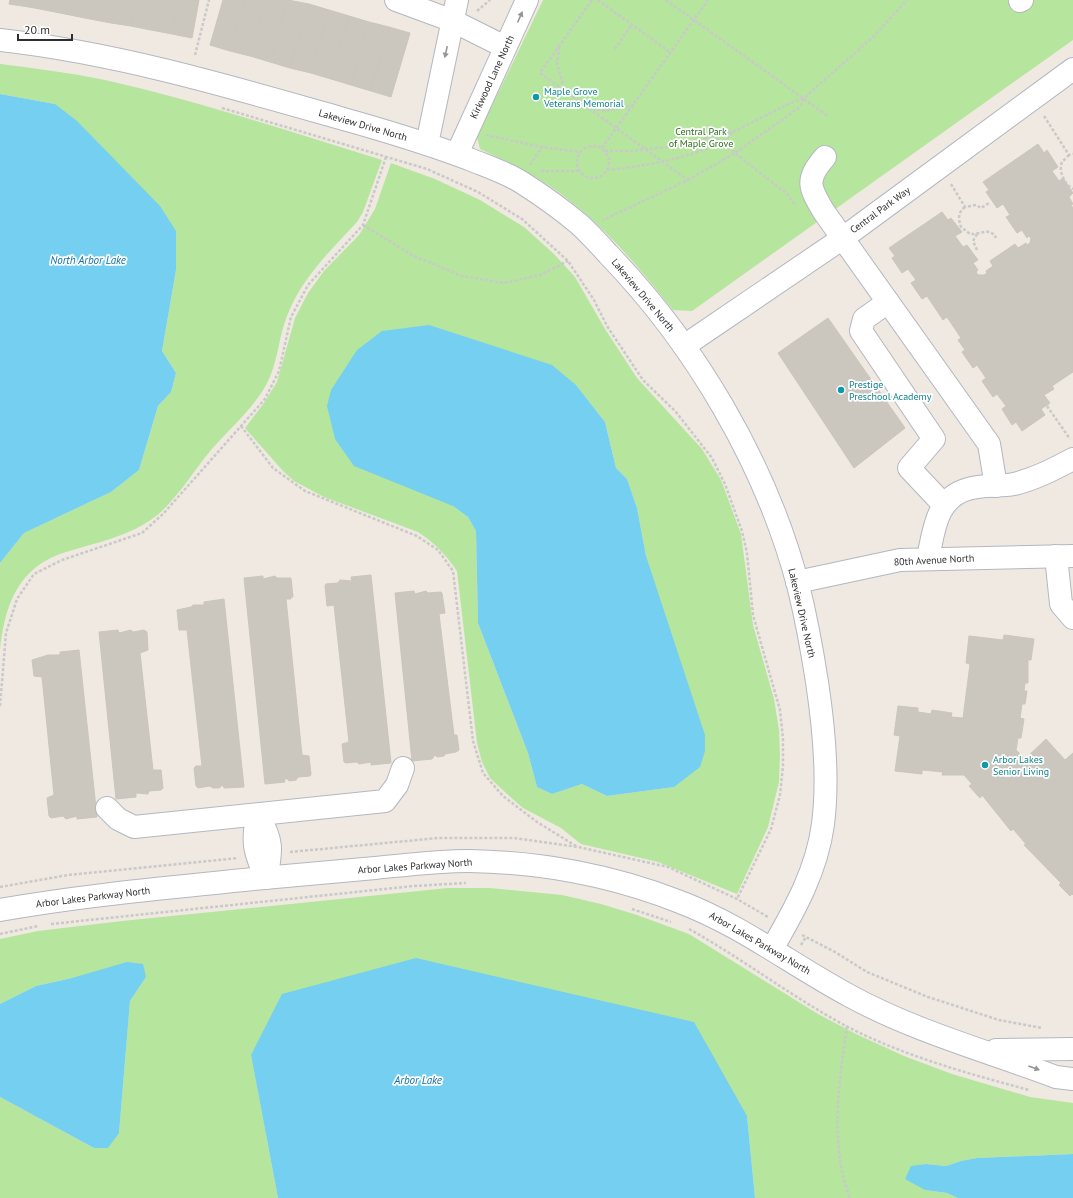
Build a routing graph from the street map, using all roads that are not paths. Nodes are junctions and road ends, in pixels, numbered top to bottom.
1 (396, 0) edge
2 (457, 0) edge
3 (527, 0) edge
4 (452, 21) junction
5 (0, 40) edge
6 (505, 47) junction
7 (1073, 69) edge
8 (427, 144) junction
9 (457, 154) junction
10 (825, 157) dead end
11 (842, 238) junction
12 (888, 302) junction
13 (684, 346) junction
14 (1071, 449) edge
15 (996, 486) junction
16 (944, 505) junction
17 (1064, 556) edge
18 (928, 558) junction
19 (797, 582) junction
20 (1073, 618) edge
21 (403, 768) dead end
22 (107, 808) dead end
23 (258, 815) junction
24 (266, 878) junction
25 (0, 910) edge
26 (772, 949) junction
27 (1073, 1049) edge
28 (984, 1050) junction
29 (1073, 1079) edge

1 - 4 street
2 - 4 street
6 -> 3 street, Kirkwood Lane North
4 - 6 street
4 -> 8 street
5 - 8 street, Lakeview Drive North
6 - 9 street, Kirkwood Lane North
7 - 11 street, Central Park Way
8 - 9 street, Lakeview Drive North
9 - 13 street, Lakeview Drive North
10 - 11 street
11 - 12 street
11 - 13 street, Central Park Way
12 - 15 street
12 - 16 street
13 - 19 street, Lakeview Drive North
14 - 15 street
15 - 16 street
16 - 18 street
17 - 18 street, 80th Avenue North
17 - 20 street
18 - 19 street, 80th Avenue North
19 - 26 street, Lakeview Drive North
21 - 23 street
22 - 23 street
23 - 24 street
24 - 25 street, Arbor Lakes Parkway North
24 - 26 street, Arbor Lakes Parkway North
26 - 28 street, Arbor Lakes Parkway North
27 - 28 street, Arbor Lakes Parkway North
28 -> 29 street, Arbor Lakes Parkway North

